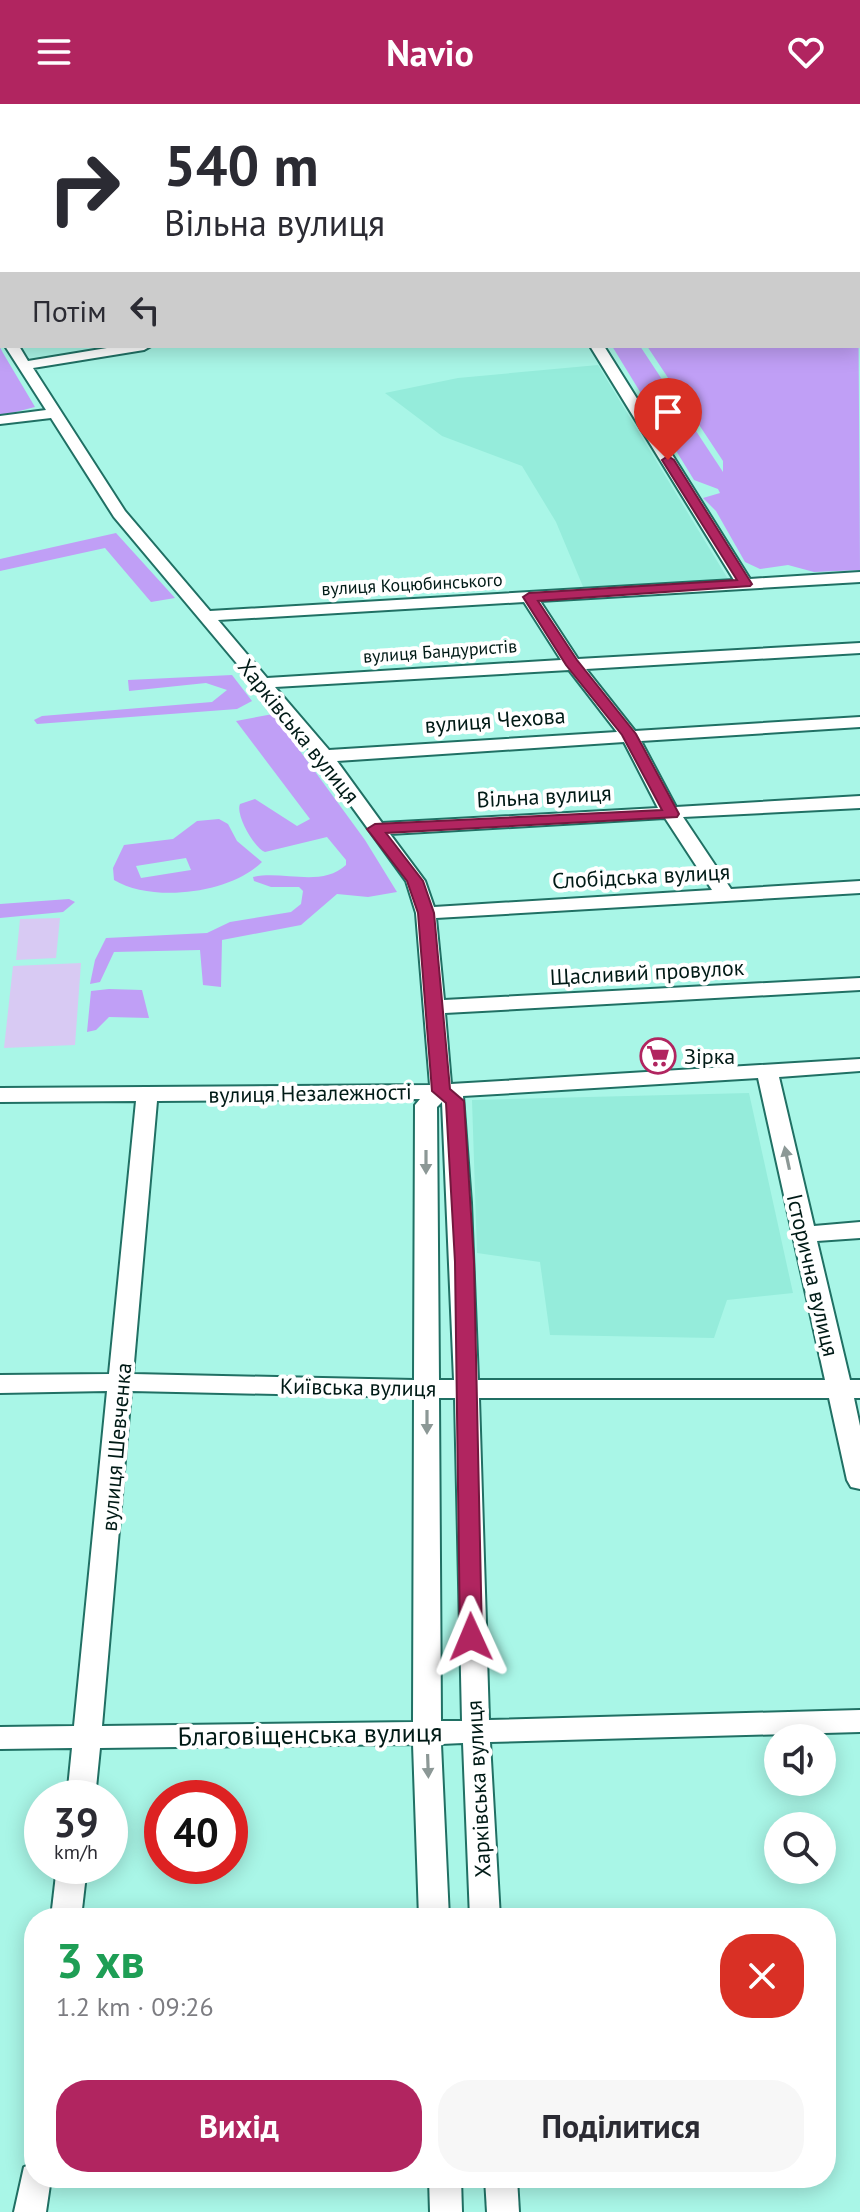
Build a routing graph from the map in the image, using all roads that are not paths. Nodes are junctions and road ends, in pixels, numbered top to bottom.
1 (13, 348) edge
2 (132, 348) edge
3 (598, 348) edge
4 (22, 366) junction
5 (52, 414) junction
6 (0, 420) edge
7 (860, 577) edge
8 (745, 584) junction
9 (529, 597) junction
10 (206, 616) junction
11 (860, 648) edge
12 (571, 662) junction
13 (262, 683) junction
14 (860, 722) edge
15 (628, 734) junction
16 (324, 756) junction
17 (860, 802) edge
18 (671, 814) junction
19 (375, 829) junction
20 (860, 887) edge
21 (725, 895) junction
22 (426, 913) junction
23 (860, 984) edge
24 (436, 1007) junction
25 (860, 1065) edge
26 (767, 1070) junction
27 (441, 1091) junction
28 (0, 1095) edge
29 (147, 1095) junction
30 (860, 1230) edge
31 (803, 1234) junction
32 (122, 1382) junction
33 (0, 1384) edge
34 (427, 1389) junction
35 (465, 1389) junction
36 (850, 1390) edge
37 (860, 1480) edge
38 (860, 1721) edge
39 (474, 1730) junction
40 (427, 1733) junction
41 (88, 1737) junction
42 (0, 1738) edge
43 (83, 1780) edge
44 (70, 1884) edge
45 (67, 1908) edge
46 (434, 1908) edge
47 (484, 1908) edge
48 (34, 2188) edge
49 (445, 2188) edge
50 (502, 2188) edge
51 (30, 2212) edge
52 (446, 2212) edge
53 (503, 2212) edge

1 - 4 street, Харківська вулиця
2 - 4 street
3 - 8 street
4 - 5 street, Харківська вулиця
5 - 6 street
5 - 10 street, Харківська вулиця
7 - 8 street, вулиця Коцюбинського
8 - 9 street, вулиця Коцюбинського
9 - 10 street, вулиця Коцюбинського
9 - 12 street
10 - 13 street, Харківська вулиця
11 - 12 street, вулиця Бандуристів
12 - 13 street, вулиця Бандуристів
12 - 15 street
13 - 16 street, Харківська вулиця
14 - 15 street, вулиця Чехова
15 - 16 street, вулиця Чехова
15 - 18 street
16 - 19 street, Харківська вулиця
17 - 18 street, Вільна вулиця
18 - 19 street, Вільна вулиця
18 - 21 street
19 - 22 street, Харківська вулиця
20 - 21 street, Слобідська вулиця
21 - 22 street, Слобідська вулиця
22 - 24 street, Харківська вулиця
23 - 24 street, Щасливий провулок
24 - 27 street, Харківська вулиця
25 - 26 street, вулиця Незалежності
26 - 27 street, вулиця Незалежності
31 -> 26 street, Історична вулиця
27 - 29 street, вулиця Незалежності
27 -> 34 street, Харківська вулиця
27 - 35 street, Харківська вулиця
28 - 29 street, вулиця Незалежності
29 - 32 street, вулиця Шевченка
30 - 31 street
31 - 36 street, Історична вулиця
32 - 33 street, Київська вулиця
32 - 34 street, Київська вулиця
32 - 41 street, вулиця Шевченка
34 - 35 street, Київська вулиця
34 -> 40 street, Харківська вулиця
35 - 36 street, Київська вулиця
35 - 39 street, Харківська вулиця
36 - 37 street, Історична вулиця
38 - 39 street, Благовіщенська вулиця
39 - 40 street, Благовіщенська вулиця
39 - 47 street, Харківська вулиця
40 - 41 street, Благовіщенська вулиця
40 -> 46 street, Харківська вулиця
41 - 42 street, Благовіщенська вулиця
41 - 43 street, вулиця Шевченка
44 - 45 street
48 - 51 street
49 - 52 street
50 - 53 street

